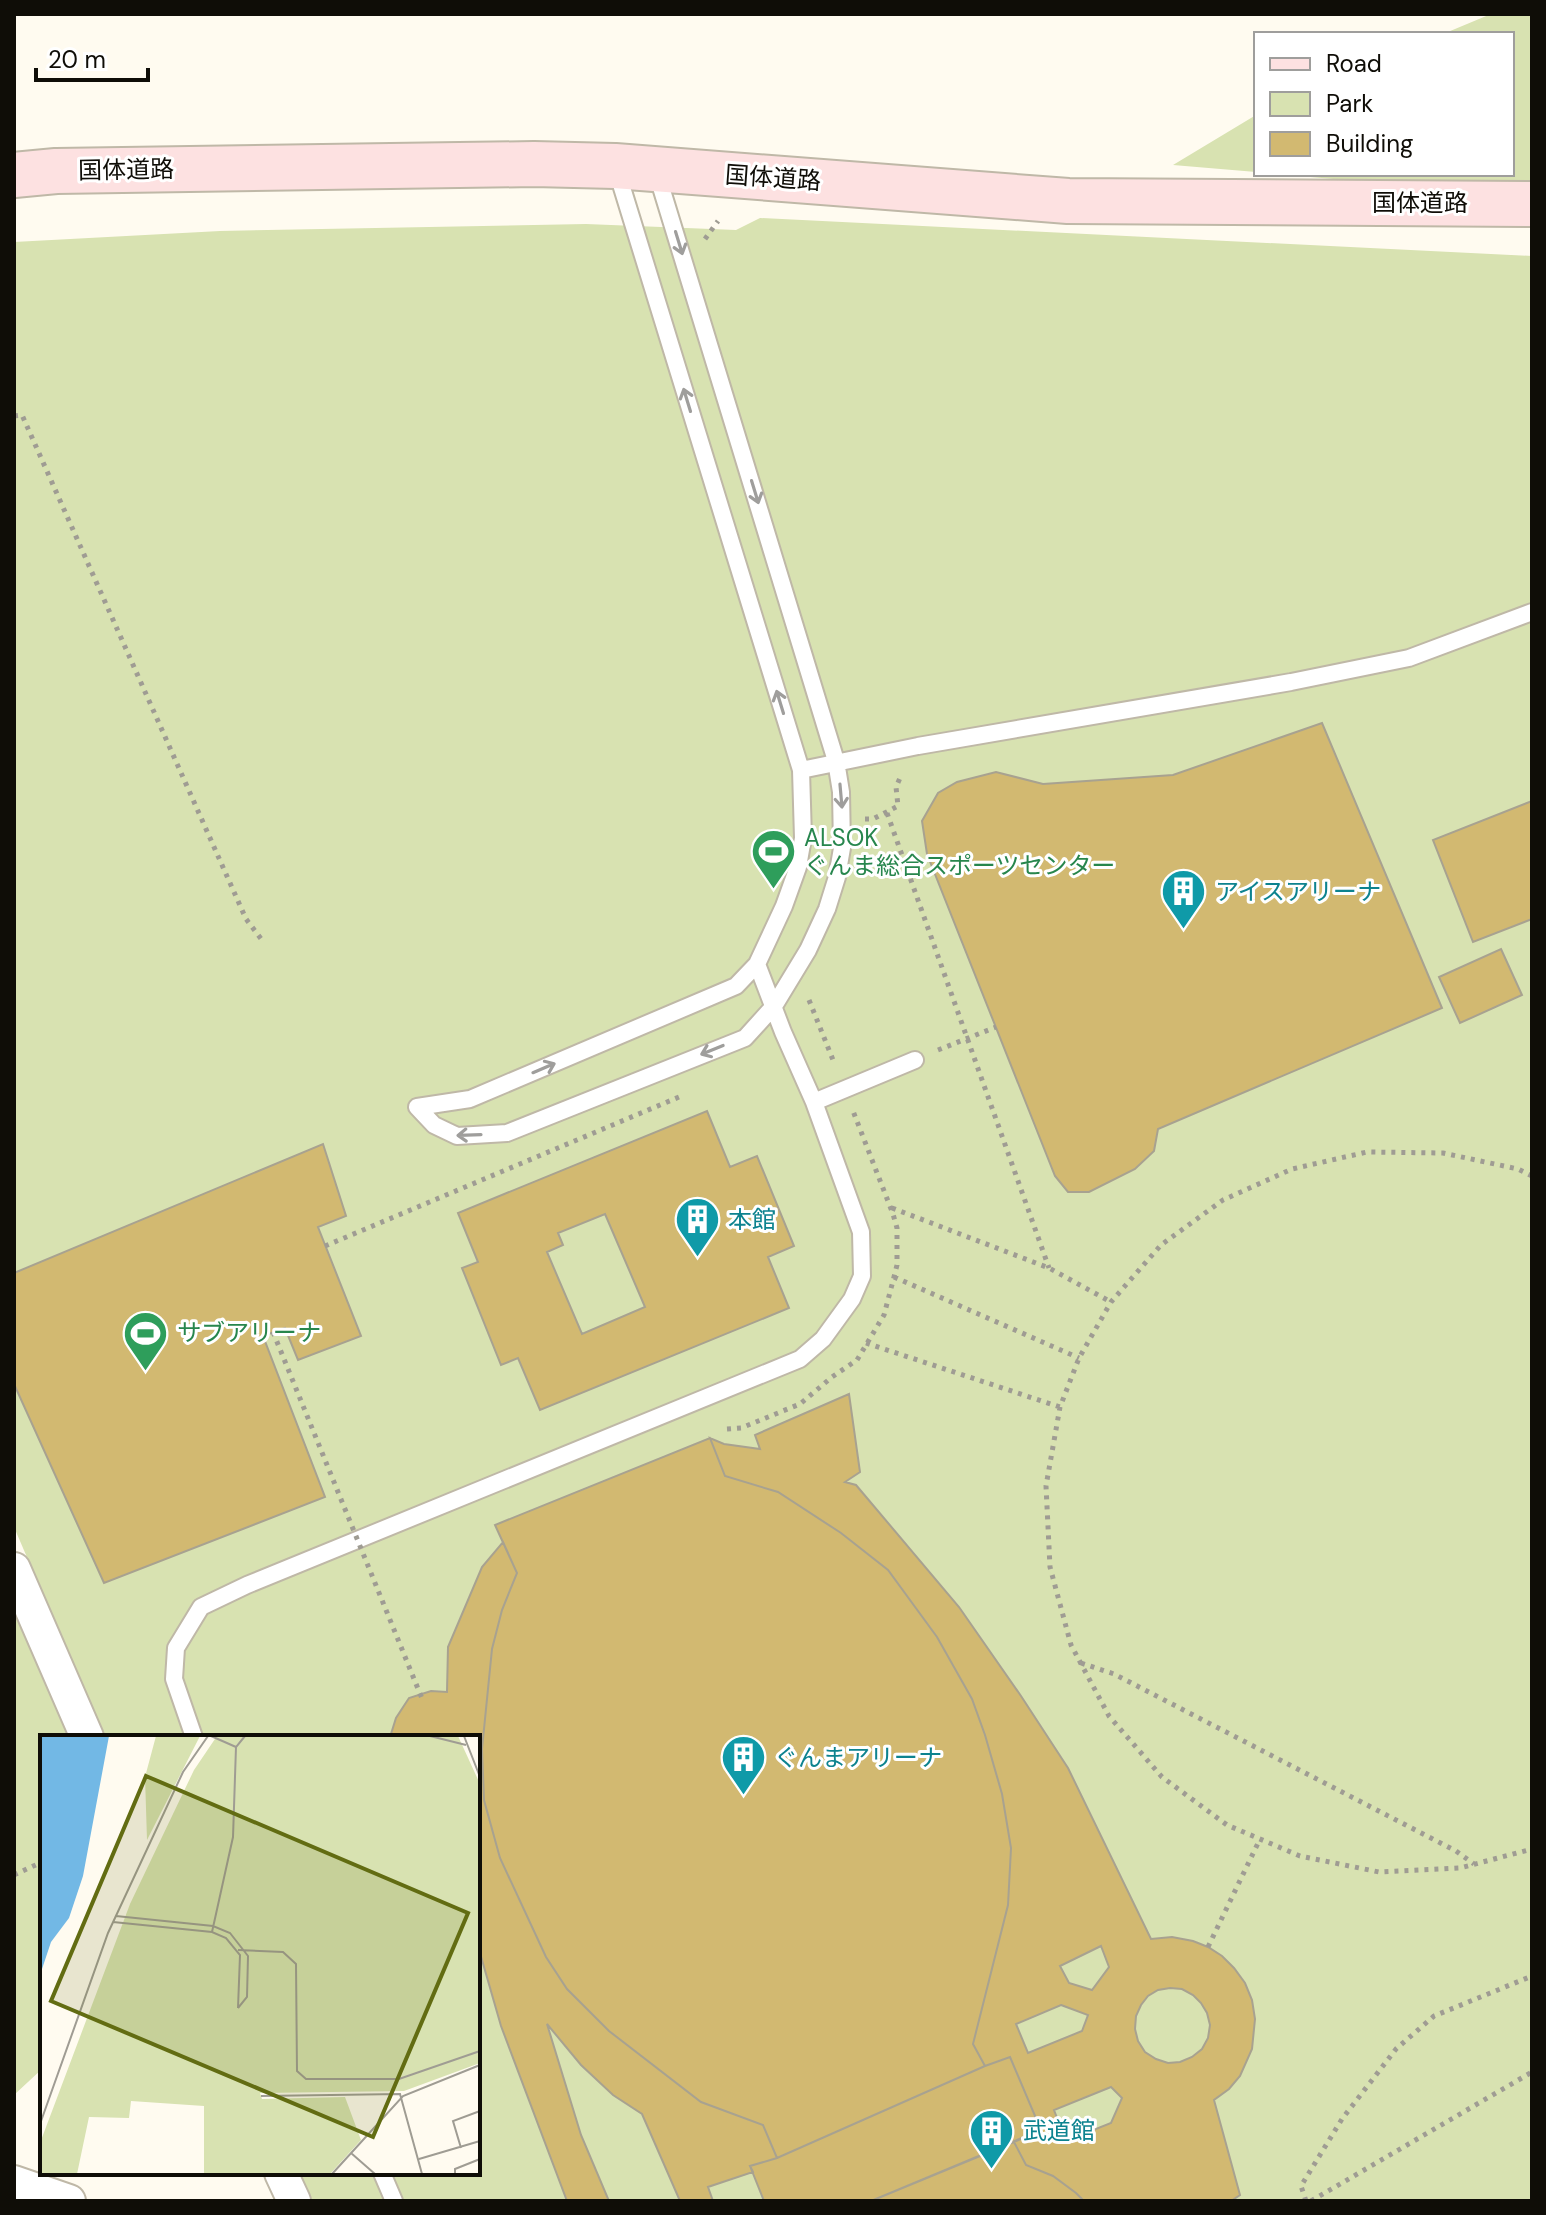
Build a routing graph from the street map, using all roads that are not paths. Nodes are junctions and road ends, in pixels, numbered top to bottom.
1 (635, 168) junction
2 (14, 175) edge
3 (1532, 204) edge
4 (1532, 612) edge
5 (836, 761) junction
6 (801, 770) junction
7 (757, 964) junction
8 (774, 1006) junction
9 (915, 1060) road end
10 (814, 1102) junction
11 (14, 1569) edge
12 (86, 1735) edge
13 (193, 1735) edge
14 (282, 2175) edge
15 (383, 2175) edge
16 (14, 2182) edge
17 (69, 2201) edge
18 (294, 2201) edge
19 (394, 2201) edge

1 - 2 street, 国体道路
1 - 3 street, 国体道路
1 -> 5 lane
6 -> 1 lane
4 - 5 lane
5 - 6 lane
5 -> 8 lane
6 - 7 lane
7 - 8 lane
8 -> 7 lane
8 - 10 lane
9 - 10 lane
10 - 13 lane
11 - 12 street
14 - 18 street
15 - 19 lane
16 - 17 street

